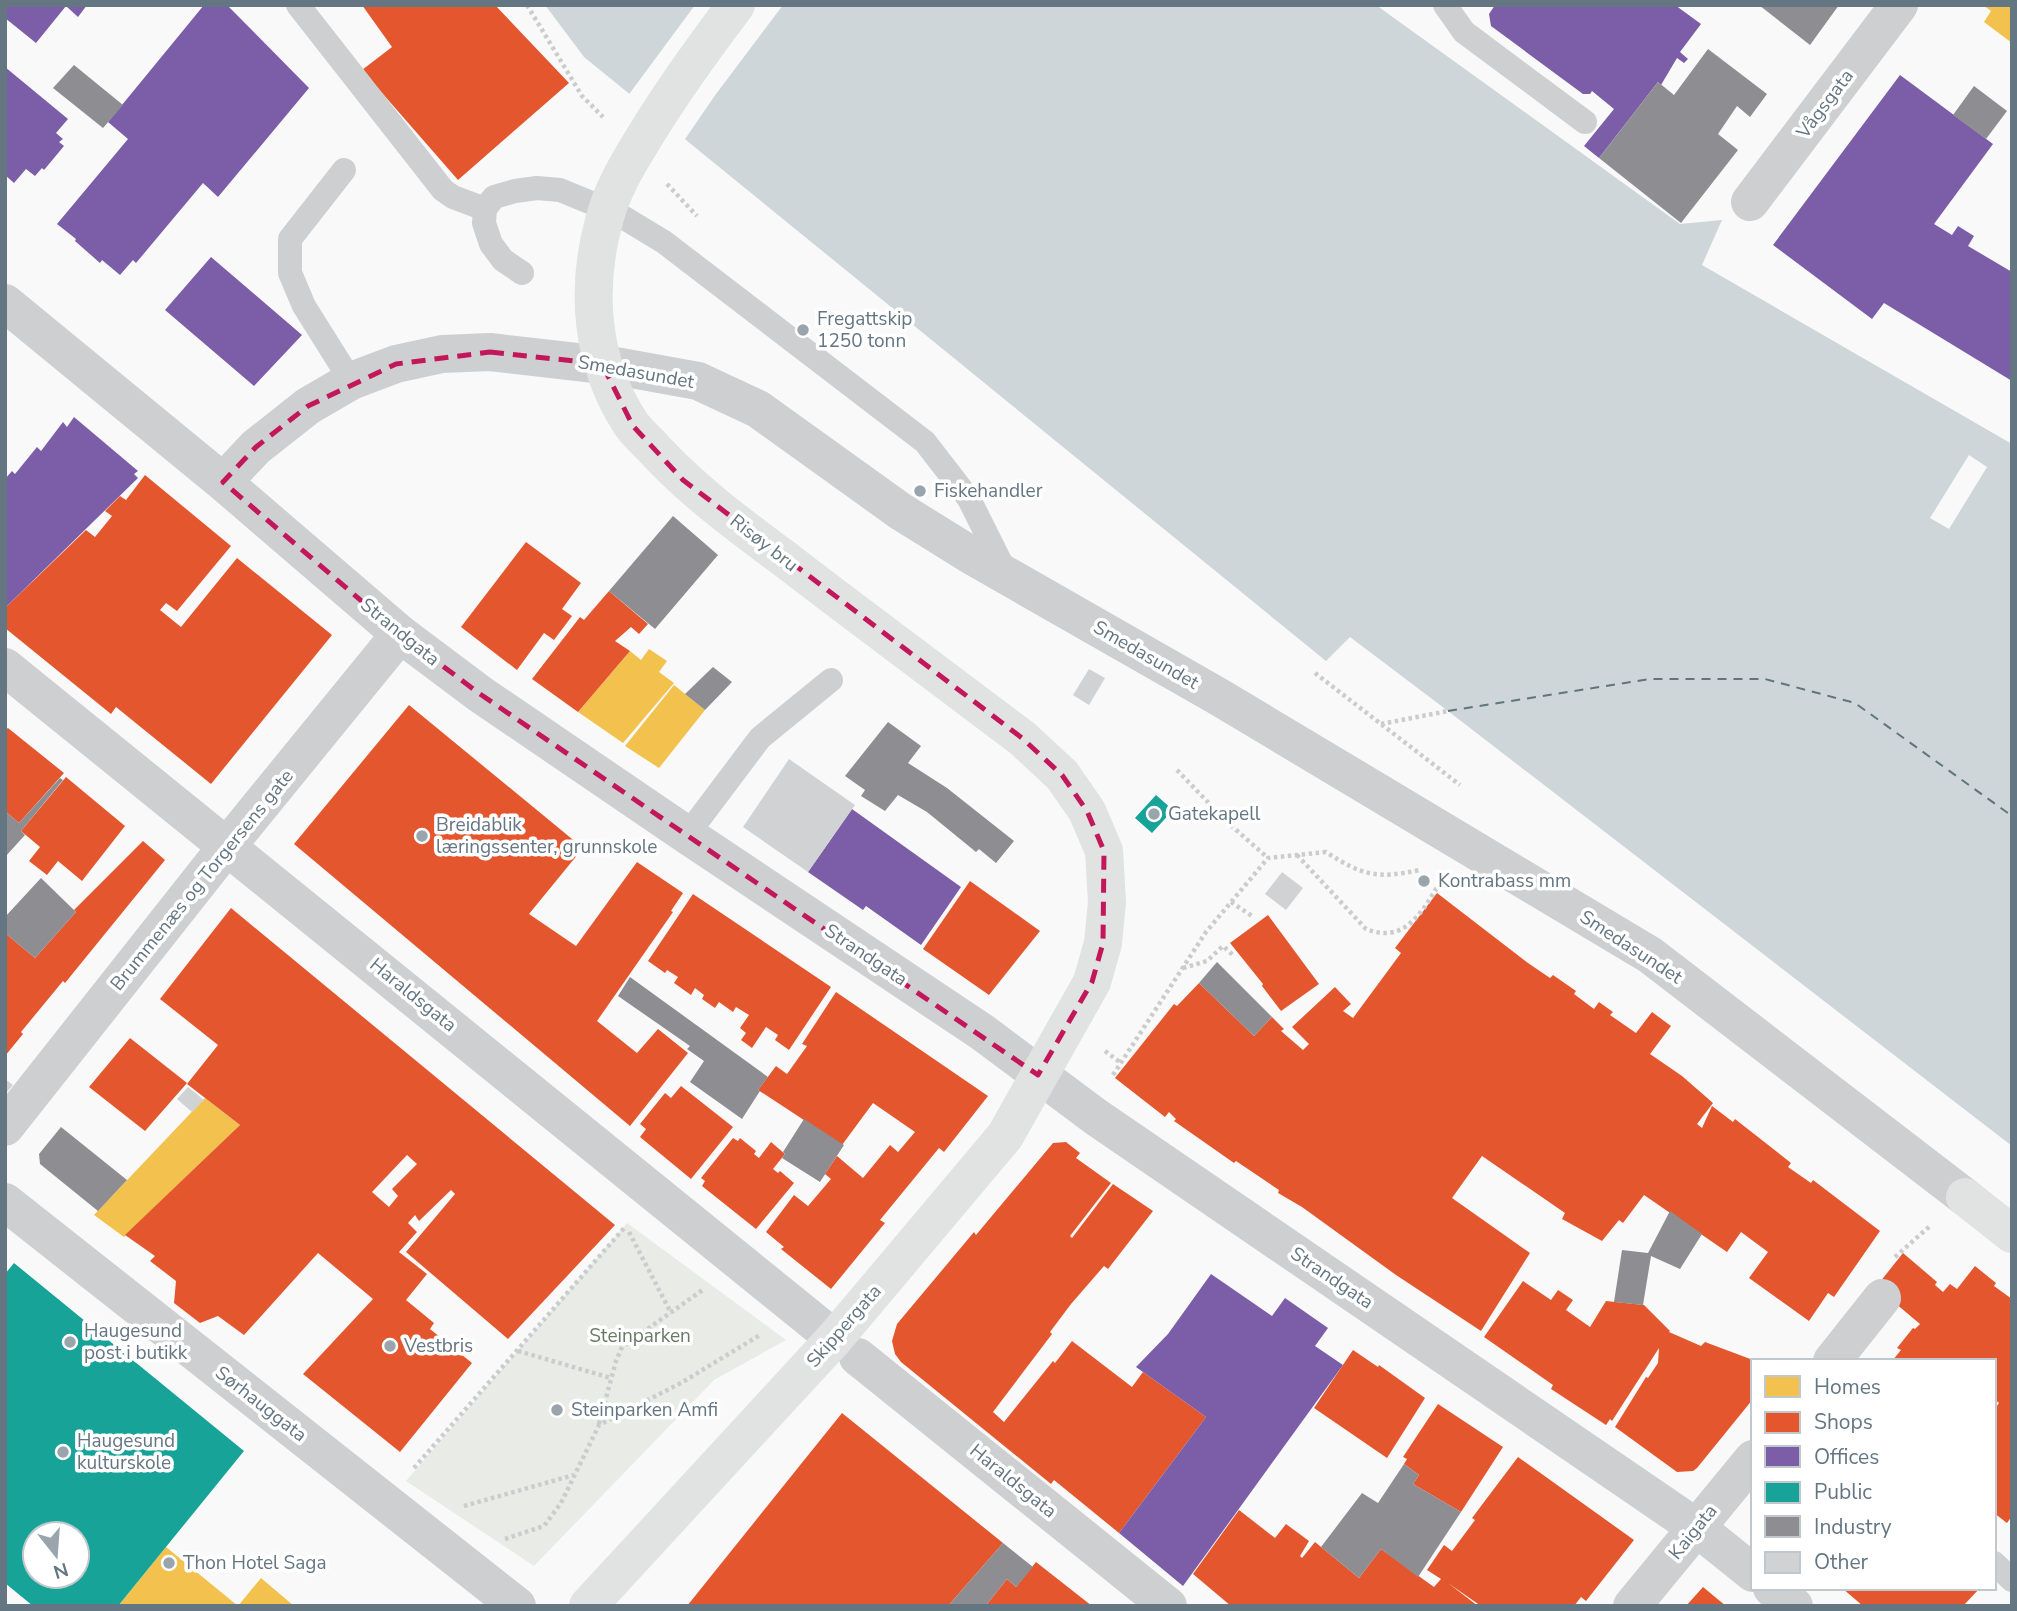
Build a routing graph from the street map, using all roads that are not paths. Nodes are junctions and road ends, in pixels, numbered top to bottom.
1 (298, 5) edge
2 (736, 5) edge
3 (1445, 5) edge
4 (1899, 5) edge
5 (1585, 122) dead end
6 (344, 170) dead end
7 (1750, 202) dead end
8 (485, 209) junction
9 (522, 273) dead end
10 (5, 303) edge
11 (351, 381) junction
12 (223, 482) junction
13 (1008, 577) junction
14 (400, 634) junction
15 (5, 667) edge
16 (831, 680) dead end
17 (687, 835) junction
18 (228, 845) junction
19 (1069, 1022) joint
20 (1038, 1075) junction
21 (5, 1127) edge
22 (1965, 1197) joint
23 (5, 1202) edge
24 (2012, 1234) edge
25 (1882, 1298) dead end
26 (810, 1319) road end
27 (858, 1357) dead end
28 (1834, 1359) edge
29 (1751, 1461) edge
30 (1697, 1528) junction
31 (1996, 1565) edge
32 (1751, 1571) edge
33 (2012, 1580) edge
34 (1774, 1590) edge
35 (517, 1606) edge
36 (589, 1606) edge
37 (1168, 1606) edge
38 (1632, 1606) edge
39 (1794, 1606) edge

1 - 8 lane
2 - 19 main road, Risøy bru
3 - 5 lane
4 - 7 street, Vågsgata
6 - 11 lane
8 - 9 lane
8 - 13 lane
10 - 12 street, Strandgata
11 - 12 street, Smedasundet
11 - 13 street, Smedasundet
12 - 14 street, Strandgata
13 - 22 street, Smedasundet
14 - 17 street, Strandgata
14 - 18 street, Brummenæs og Torgersens gate
15 - 18 street, Haraldsgata
16 - 17 lane
17 - 20 street, Strandgata
18 - 21 street, Brummenæs og Torgersens gate
18 - 26 street, Haraldsgata
19 - 20 main road, Skippergata
20 - 30 street, Strandgata
20 - 36 main road, Skippergata
22 - 24 main road, Smedasundet
23 - 35 street, Sørhauggata
25 - 28 street
27 - 37 street, Haraldsgata
29 - 30 street, Kaigata
30 - 32 street, Strandgata
30 - 38 street, Kaigata
31 - 33 lane
34 - 39 street

